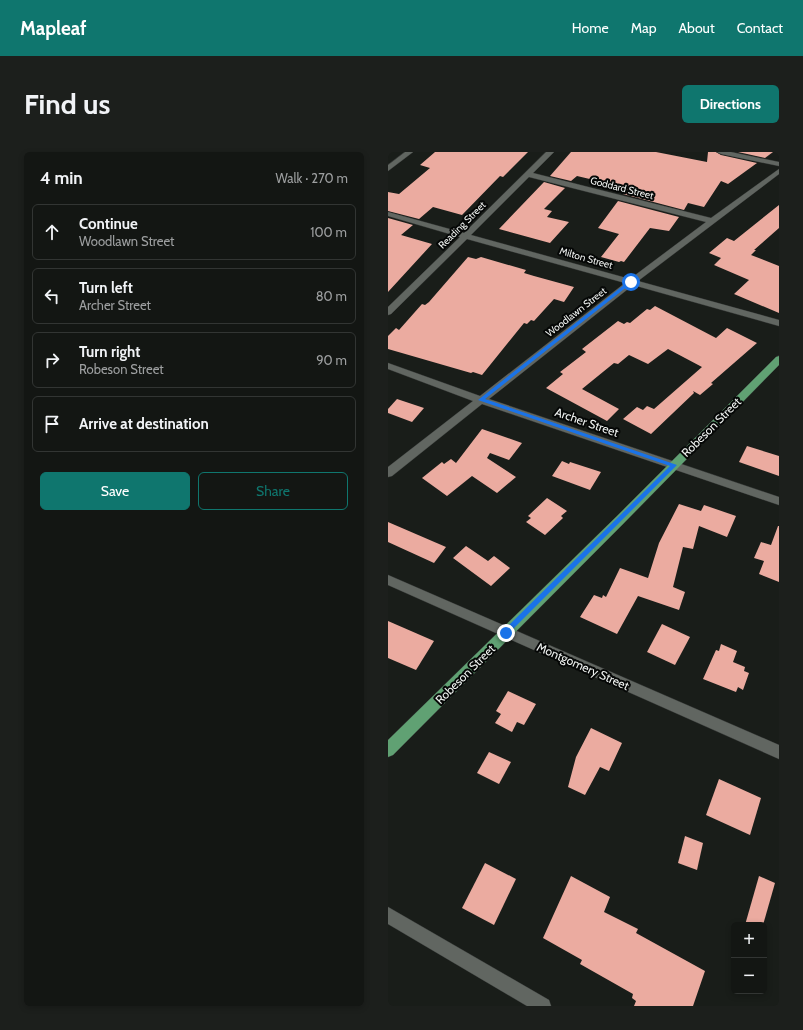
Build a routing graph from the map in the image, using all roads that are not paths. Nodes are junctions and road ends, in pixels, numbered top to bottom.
1 (409, 152) edge
2 (550, 152) edge
3 (721, 152) edge
4 (779, 164) edge
5 (388, 169) edge
6 (779, 171) edge
7 (527, 174) junction
8 (388, 214) edge
9 (712, 221) junction
10 (465, 236) junction
11 (631, 282) junction
12 (388, 312) edge
13 (779, 323) edge
14 (779, 359) edge
15 (388, 366) edge
16 (481, 400) junction
17 (674, 465) junction
18 (388, 473) edge
19 (779, 501) edge
20 (388, 580) edge
21 (506, 633) junction
22 (388, 750) edge
23 (779, 752) edge
24 (388, 915) edge
25 (542, 1006) edge

1 - 5 street
2 - 7 street, Reading Street
3 - 4 street
6 - 9 street, Woodlawn Street
7 - 9 street, Goddard Street
7 - 10 street, Reading Street
8 - 10 street, Milton Street
9 - 11 street, Woodlawn Street
10 - 11 street, Milton Street
10 - 12 street, Reading Street
11 - 13 street, Milton Street
11 - 16 street, Woodlawn Street
14 - 17 main road, Robeson Street
15 - 16 street, Archer Street
16 - 17 street, Archer Street
16 - 18 street, Woodlawn Street
17 - 19 street, Archer Street
17 - 21 main road, Robeson Street
20 - 21 street, Montgomery Street
21 - 22 main road, Robeson Street
21 - 23 street, Montgomery Street
24 - 25 street

